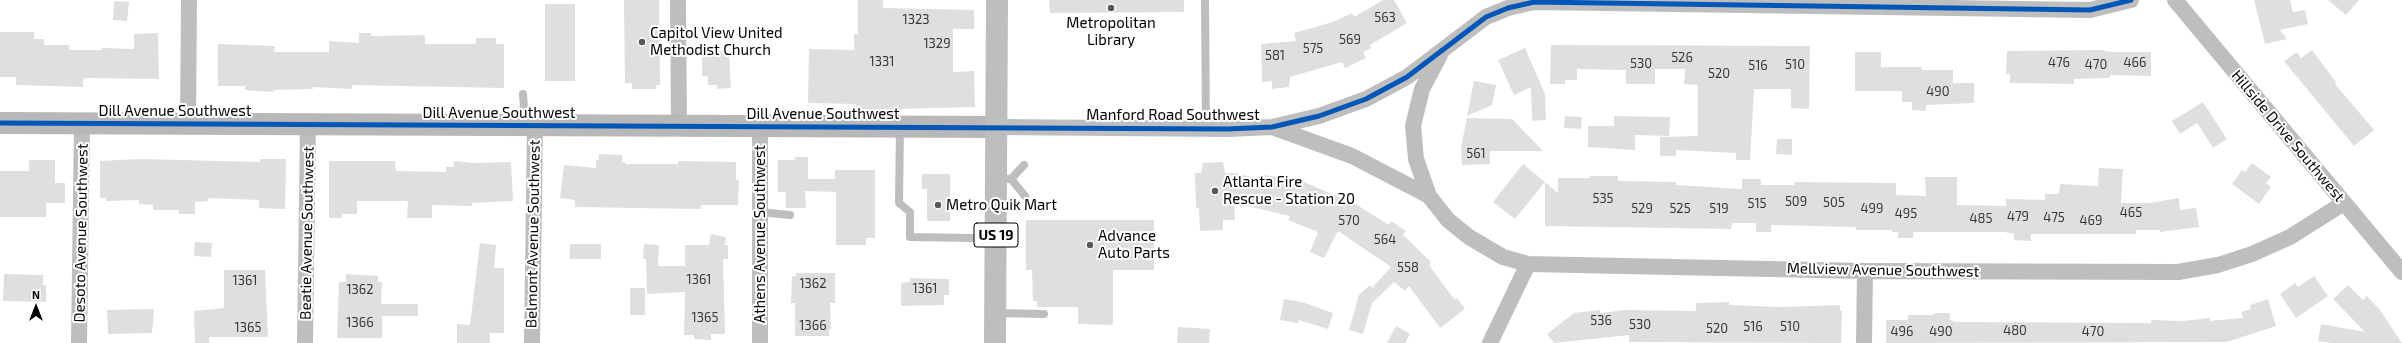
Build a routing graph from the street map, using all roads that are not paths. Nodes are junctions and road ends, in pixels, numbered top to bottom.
1 (189, 0) edge
2 (678, 0) edge
3 (997, 0) edge
4 (1205, 0) edge
5 (2132, 0) edge
6 (2175, 0) edge
7 (1533, 1) edge
8 (1442, 50) junction
9 (523, 94) dead end
10 (0, 123) edge
11 (82, 123) junction
12 (188, 123) junction
13 (308, 124) junction
14 (530, 125) junction
15 (679, 125) junction
16 (760, 126) junction
17 (900, 126) junction
18 (997, 127) junction
19 (1272, 127) junction
20 (1206, 129) junction
21 (1024, 165) dead end
22 (1004, 179) junction
23 (1024, 196) dead end
24 (1429, 196) junction
25 (2344, 203) junction
26 (760, 212) junction
27 (790, 215) dead end
28 (996, 234) junction
29 (1528, 264) junction
30 (1865, 271) junction
31 (2402, 272) edge
32 (996, 314) junction
33 (1044, 314) dead end
34 (79, 343) edge
35 (305, 343) edge
36 (532, 343) edge
37 (760, 343) edge
38 (995, 343) edge
39 (1490, 343) edge
40 (1864, 343) edge

1 - 12 street
2 - 15 street
3 - 18 main road, US 19
4 - 20 lane
5 - 7 street, Manford Road Southwest
6 - 25 street, Hillside Drive Southwest
7 - 8 street, Manford Road Southwest
8 - 19 street, Manford Road Southwest
8 - 24 street, Mellview Avenue Southwest
9 - 14 lane
10 - 11 main road, Dill Avenue Southwest
11 - 12 main road, Dill Avenue Southwest
11 - 34 street, Desoto Avenue Southwest
12 - 13 main road, Dill Avenue Southwest
13 - 14 main road, Dill Avenue Southwest
13 - 35 street, Beatie Avenue Southwest
14 - 15 main road, Dill Avenue Southwest
14 - 36 street, Belmont Avenue Southwest
15 - 16 main road, Dill Avenue Southwest
16 - 17 main road, Dill Avenue Southwest
16 - 26 street, Athens Avenue Southwest
17 - 18 main road, Dill Avenue Southwest
17 - 28 lane
18 - 20 street, Manford Road Southwest
18 - 22 main road, US 19
19 - 20 street, Manford Road Southwest
19 - 24 street, Mellview Avenue Southwest
21 - 22 lane
22 - 23 lane
22 - 28 main road, US 19
24 - 29 street, Mellview Avenue Southwest
25 - 30 street, Mellview Avenue Southwest
25 - 31 street, Hillside Drive Southwest
26 - 27 lane
26 - 37 street, Athens Avenue Southwest
28 - 32 main road, US 19
29 - 30 street, Mellview Avenue Southwest
29 - 39 street
30 - 40 street
32 - 33 lane
32 - 38 main road, US 19

